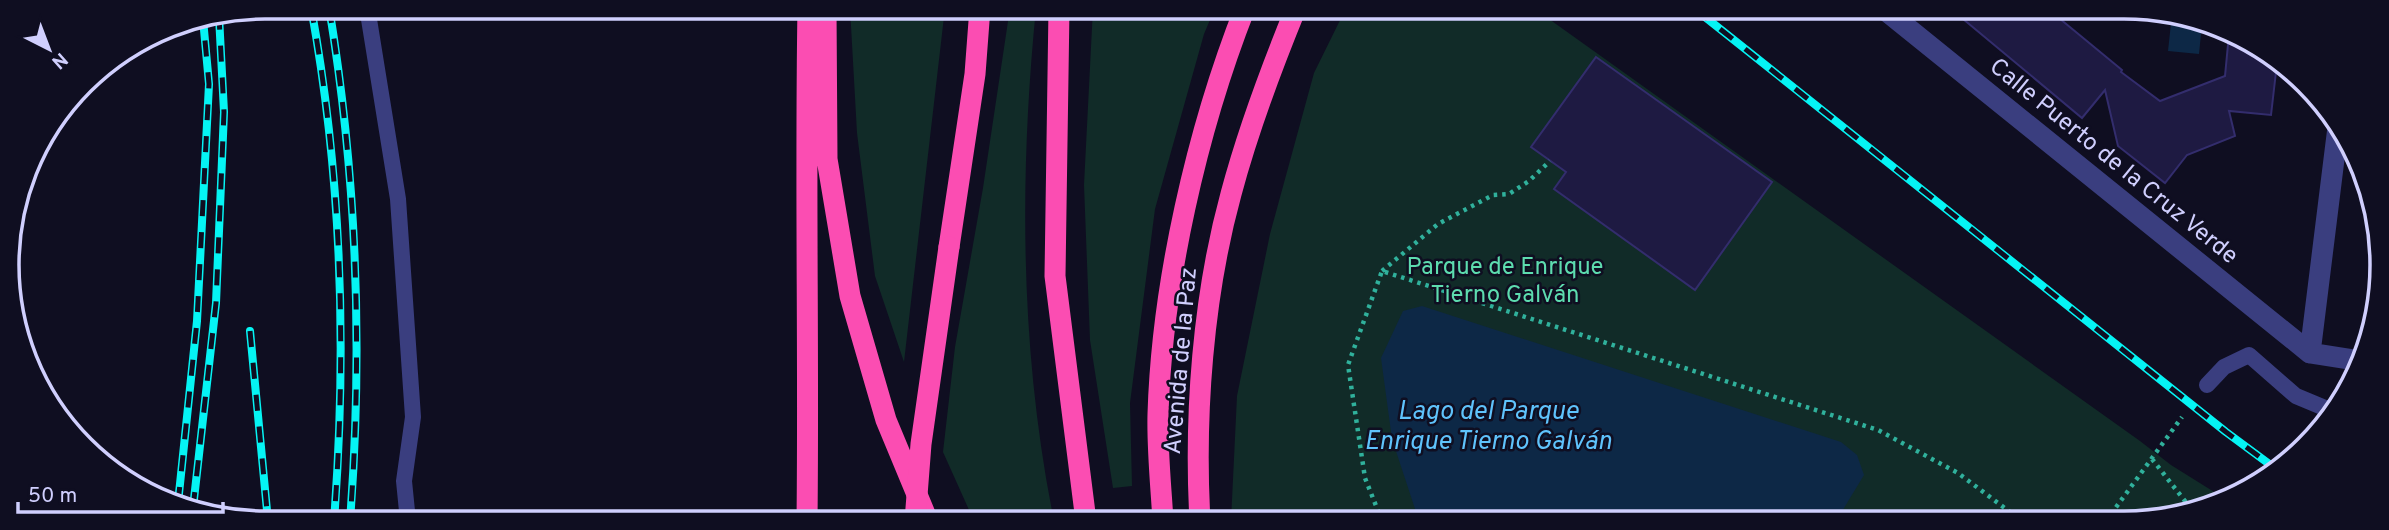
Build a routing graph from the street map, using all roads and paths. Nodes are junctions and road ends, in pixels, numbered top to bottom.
1 (1240, 19) edge
2 (1291, 19) edge
3 (1897, 19) edge
4 (369, 20) edge
5 (808, 20) edge
6 (826, 20) edge
7 (979, 20) edge
8 (1059, 20) edge
9 (2336, 141) edge
10 (1550, 161) dead end
11 (1382, 271) junction
12 (2311, 354) junction
13 (2351, 360) edge
14 (2207, 385) dead end
15 (2324, 408) edge
16 (2182, 417) dead end
17 (2151, 459) junction
18 (2186, 503) edge
19 (407, 511) edge
20 (807, 511) edge
21 (916, 511) edge
22 (924, 511) edge
23 (1085, 511) edge
24 (1163, 511) edge
25 (1199, 511) edge
26 (1378, 511) edge
27 (2009, 511) edge
28 (2113, 511) edge

1 - 24 highway
2 - 25 highway, Avenida de la Paz
3 - 12 street, Calle Puerto de la Cruz Verde
4 - 19 lane
5 - 20 highway
6 - 22 highway
7 - 21 highway, bridge
8 - 23 highway
9 - 12 street
10 - 11 path
11 - 26 path
11 - 27 path
12 - 13 street
14 - 15 lane
16 - 17 path
17 - 18 path
17 - 28 path

